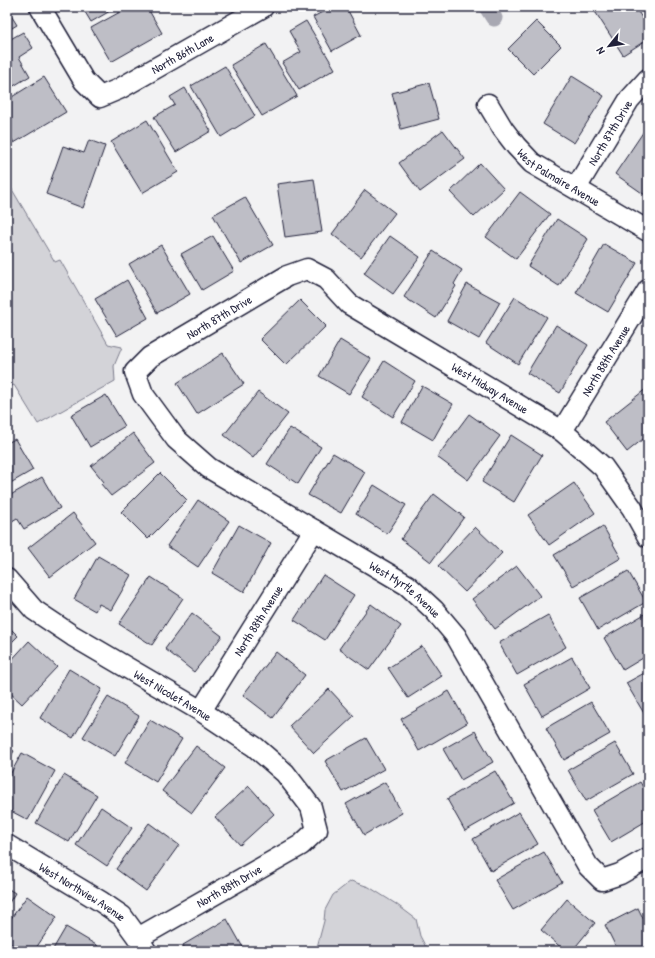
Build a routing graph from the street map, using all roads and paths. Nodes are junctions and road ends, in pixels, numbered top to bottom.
1 (40, 7) edge
2 (263, 7) edge
3 (648, 79) edge
4 (488, 104) dead end
5 (576, 188) junction
6 (648, 231) edge
7 (307, 268) joint
8 (648, 290) edge
9 (136, 372) joint
10 (562, 431) junction
11 (314, 530) junction
12 (648, 536) edge
13 (7, 579) edge
14 (201, 711) junction
15 (317, 830) joint
16 (7, 845) edge
17 (648, 858) edge
18 (142, 944) edge

1 - 2 street, North 86th Lane
3 - 5 street, North 87th Drive
4 - 5 street, West Palmaire Avenue
5 - 6 street, West Palmaire Avenue
7 - 9 street, North 87th Drive
7 - 10 street, West Midway Avenue
8 - 10 street, North 88th Avenue
9 - 11 street, West Myrtle Avenue
10 - 12 street, West Midway Avenue
11 - 14 street, North 88th Avenue
11 - 17 street, West Myrtle Avenue
13 - 14 street, West Nicolet Avenue
14 - 15 street, West Nicolet Avenue
15 - 18 street, North 88th Drive
16 - 18 street, West Northview Avenue

